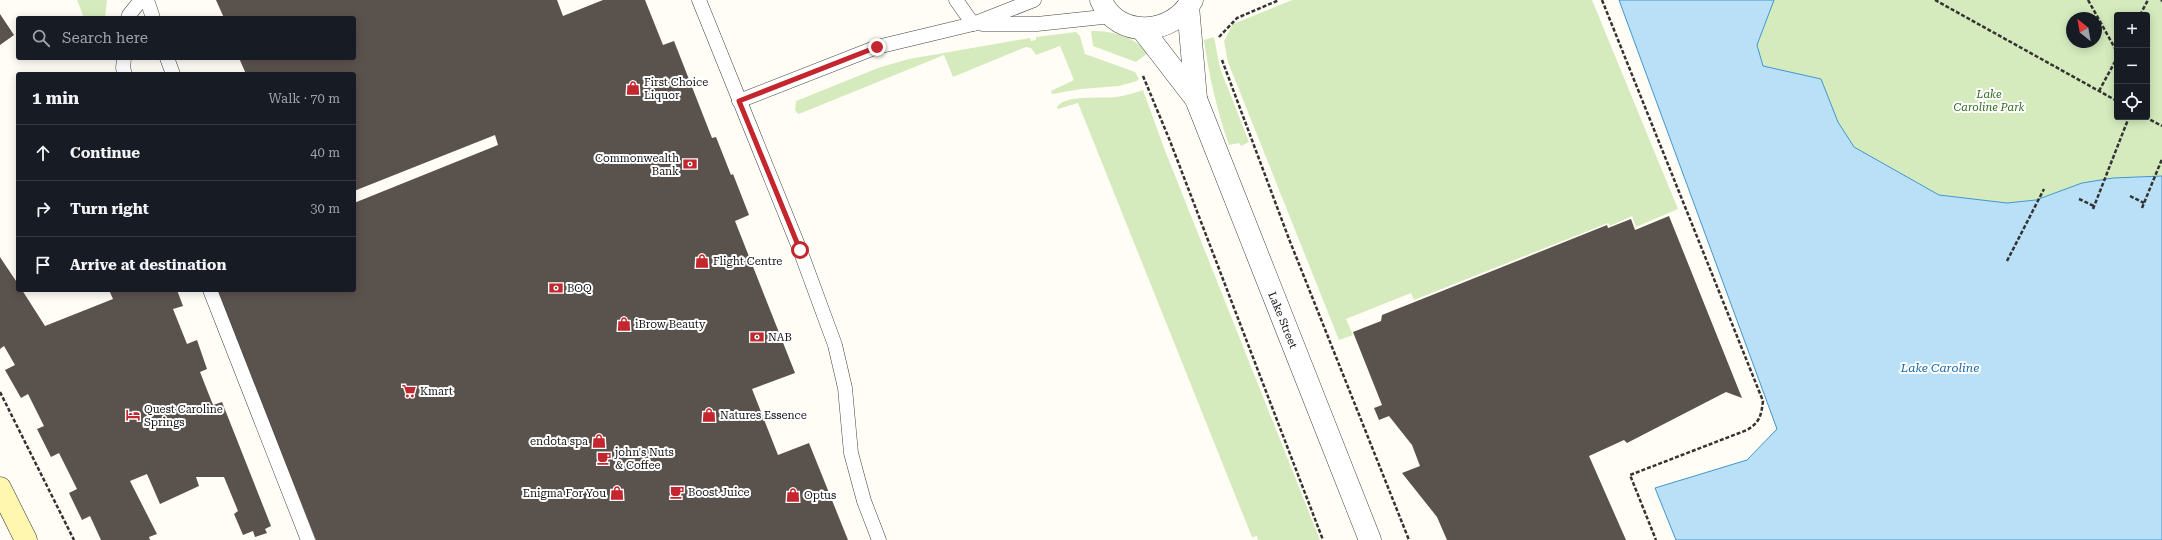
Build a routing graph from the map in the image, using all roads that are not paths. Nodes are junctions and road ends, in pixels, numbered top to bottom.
1 (141, 0) edge
2 (147, 0) edge
3 (699, 0) edge
4 (956, 0) edge
5 (1034, 0) edge
6 (1190, 3) edge
7 (1107, 8) edge
8 (129, 16) edge
9 (152, 16) edge
10 (973, 24) junction
11 (1142, 29) junction
12 (124, 60) edge
13 (168, 60) edge
14 (124, 72) edge
15 (171, 72) edge
16 (1196, 99) junction
17 (739, 101) junction
18 (211, 292) edge
19 (0, 488) edge
20 (26, 540) edge
21 (308, 540) edge
22 (879, 540) edge
23 (1370, 540) edge

1 - 8 lane
2 - 9 lane
3 - 17 lane
4 - 10 lane
5 - 10 lane
6 - 11 street
6 - 16 street, Lake Street
7 - 10 lane
7 - 11 street
10 - 17 lane
11 - 16 street, Lake Street
12 - 14 lane
13 - 15 lane
16 - 23 street, Lake Street
17 - 22 lane
18 - 21 lane
19 - 20 main road

